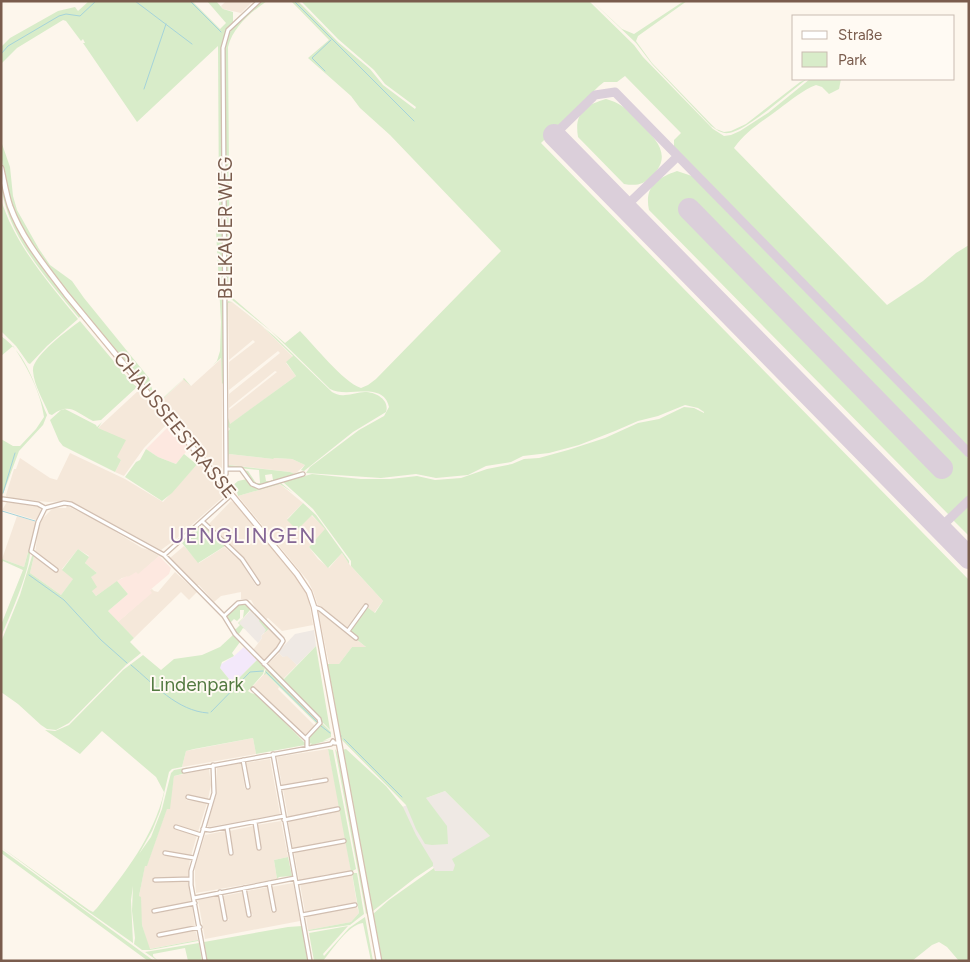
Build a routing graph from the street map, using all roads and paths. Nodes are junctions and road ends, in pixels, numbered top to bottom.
1 (259, 1) edge
2 (1, 168) edge
3 (226, 469) junction
4 (303, 474) dead end
5 (221, 481) junction
6 (232, 494) junction
7 (3, 499) dead end
8 (45, 508) junction
9 (202, 521) junction
10 (164, 555) junction
11 (56, 570) dead end
12 (258, 583) dead end
13 (366, 606) dead end
14 (314, 607) junction
15 (224, 616) junction
16 (348, 631) junction
17 (356, 638) dead end
18 (264, 664) junction
19 (253, 689) dead end
20 (306, 739) junction
21 (338, 743) junction
22 (307, 748) junction
23 (273, 754) junction
24 (242, 760) junction
25 (213, 765) junction
26 (184, 770) dead end
27 (326, 780) dead end
28 (248, 787) dead end
29 (279, 788) junction
30 (188, 797) dead end
31 (211, 802) junction
32 (338, 809) dead end
33 (284, 818) junction
34 (254, 822) junction
35 (176, 827) dead end
36 (226, 827) junction
37 (203, 829) junction
38 (201, 835) junction
39 (344, 841) dead end
40 (259, 848) dead end
41 (290, 851) junction
42 (165, 853) dead end
43 (231, 853) dead end
44 (194, 858) junction
45 (351, 873) dead end
46 (295, 878) junction
47 (191, 879) junction
48 (155, 880) dead end
49 (269, 883) junction
50 (296, 883) junction
51 (244, 888) junction
52 (220, 892) junction
53 (194, 898) junction
54 (195, 903) junction
55 (356, 905) dead end
56 (274, 910) dead end
57 (154, 911) dead end
58 (249, 915) dead end
59 (302, 915) junction
60 (225, 919) dead end
61 (200, 927) junction
62 (159, 935) dead end
63 (205, 961) edge
64 (310, 961) edge
65 (378, 961) edge

1 - 3 street, BELKAUER WEG
2 - 5 main road, CHAUSSEESTRASSE
3 - 4 street
3 - 5 street, BELKAUER WEG
5 - 6 main road, CHAUSSEESTRASSE
6 - 9 street
6 - 14 main road, CHAUSSEESTRASSE
7 - 8 street
8 - 10 street
8 - 11 street
9 - 10 street
9 - 12 street
10 - 15 street
13 - 16 street
14 - 16 street
14 - 21 main road, CHAUSSEESTRASSE
15 - 18 street
15 - 18 street
16 - 17 street
18 - 20 street
19 - 20 street
20 - 22 street
21 - 22 street
21 - 65 main road, CHAUSSEESTRASSE
22 - 23 street
23 - 24 street
23 - 29 street
24 - 25 street
24 - 28 street
25 - 26 street
25 - 31 street
27 - 29 street
29 - 33 street
30 - 31 street
31 - 37 street
32 - 33 street
33 - 34 street
33 - 41 street
34 - 36 street
34 - 40 street
35 - 38 street
36 - 37 street
36 - 43 street
37 - 38 street
38 - 44 street
39 - 41 street
41 - 46 street
42 - 44 street
44 - 47 street
45 - 50 street
46 - 49 street
46 - 50 street
47 - 48 street
47 - 53 street
49 - 51 street
49 - 56 street
50 - 59 street
51 - 52 street
51 - 58 street
52 - 53 street
52 - 60 street
53 - 54 street
54 - 57 street
54 - 61 street
55 - 59 street
59 - 64 street
61 - 62 street
61 - 63 street

